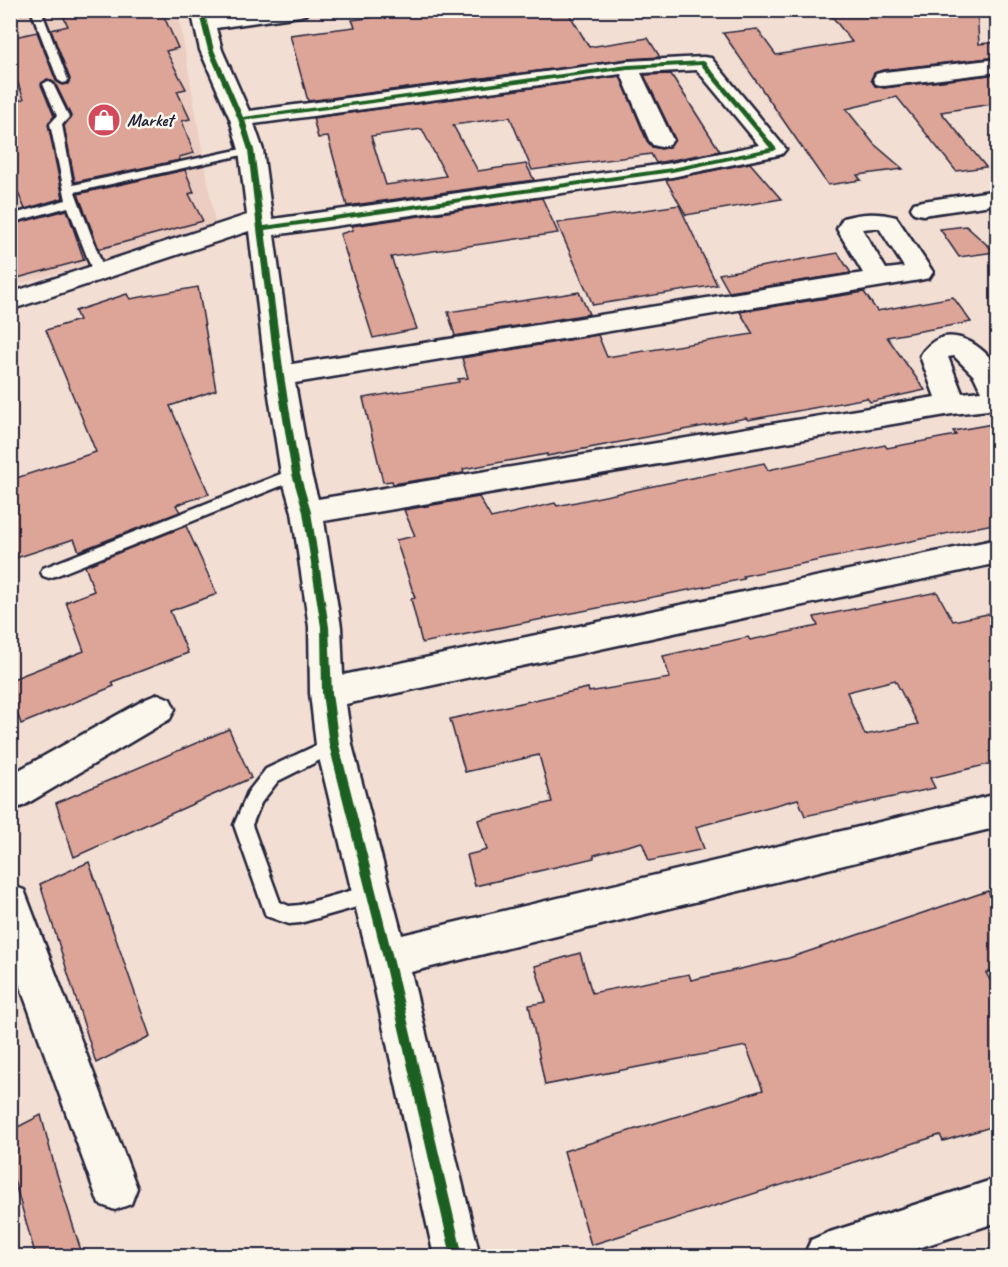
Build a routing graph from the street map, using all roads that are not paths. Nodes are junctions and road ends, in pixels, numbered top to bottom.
1 (36, 10) edge
2 (300, 10) edge
3 (202, 17) edge
4 (998, 65) edge
5 (628, 67) junction
6 (884, 79) dead end
7 (63, 80) dead end
8 (48, 84) dead end
9 (241, 118) junction
10 (661, 140) dead end
11 (251, 150) junction
12 (70, 196) junction
13 (998, 197) edge
14 (923, 208) dead end
15 (10, 219) edge
16 (261, 224) junction
17 (99, 272) junction
18 (879, 279) dead end
19 (10, 302) edge
20 (280, 376) junction
21 (952, 405) dead end
22 (296, 474) junction
23 (308, 512) junction
24 (998, 551) edge
25 (49, 572) dead end
26 (327, 693) junction
27 (158, 710) dead end
28 (334, 745) junction
29 (10, 794) edge
30 (998, 810) edge
31 (371, 894) junction
32 (10, 903) edge
33 (388, 957) junction
34 (115, 1188) dead end
35 (998, 1200) edge
36 (457, 1257) edge
37 (827, 1257) edge

1 - 7 lane
2 - 3 street
3 - 9 street
4 - 6 street
5 - 9 street
5 - 10 street
5 - 16 street
8 - 12 lane
9 - 11 street
11 - 12 lane
11 - 16 street
12 - 15 lane
12 - 17 lane
13 - 14 street
16 - 17 street
16 - 20 street
17 - 19 street
18 - 20 street
20 - 22 street
21 - 23 street
22 - 23 street
22 - 25 lane
23 - 26 street
24 - 26 street
26 - 28 street
27 - 29 street
28 - 31 street
28 - 31 lane
30 - 33 street
31 - 33 street
32 - 34 street
33 - 36 street
35 - 37 street

